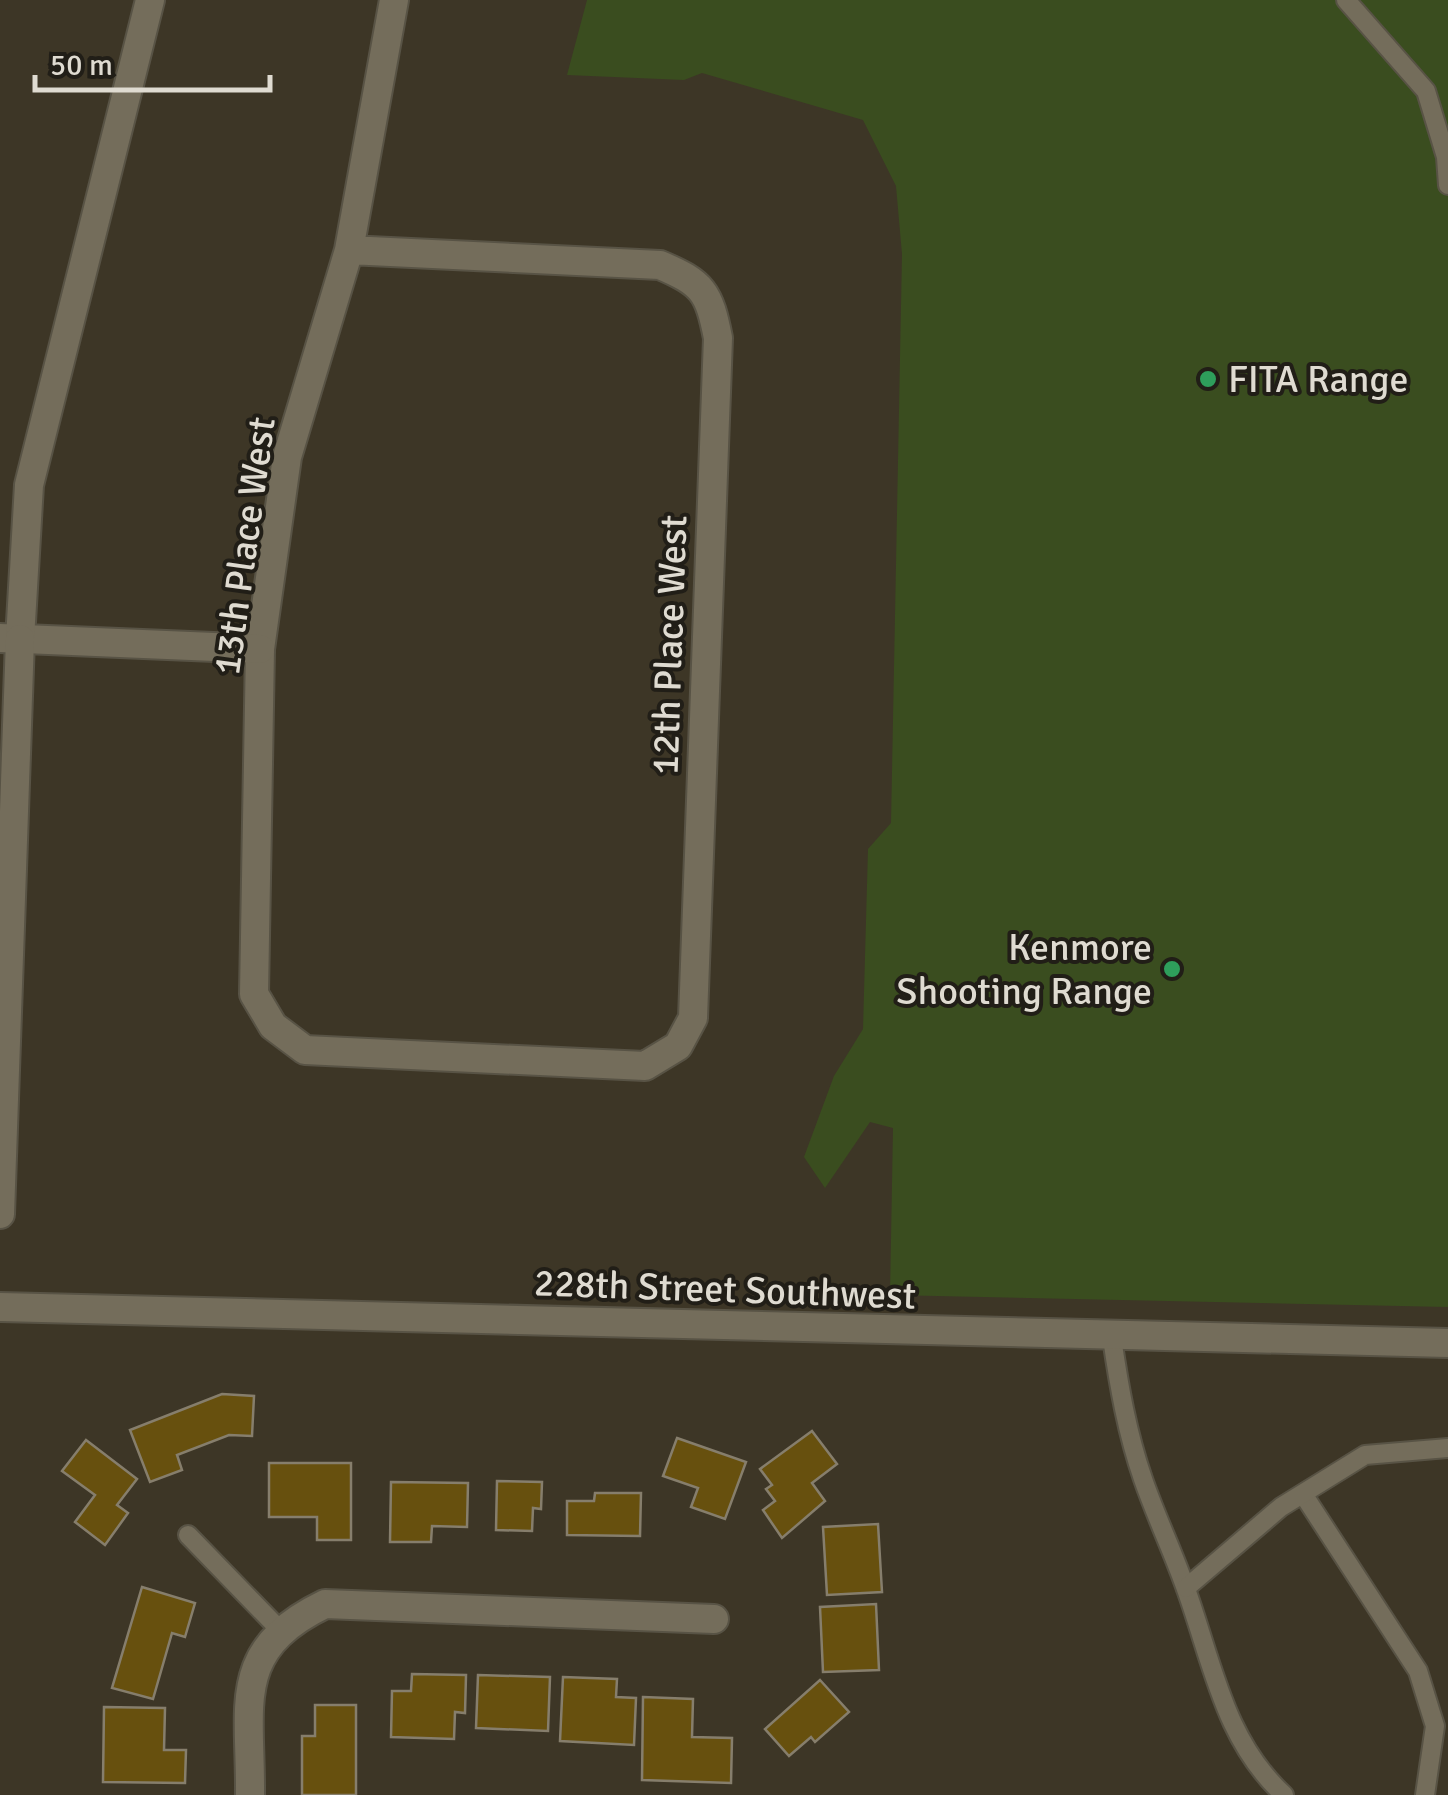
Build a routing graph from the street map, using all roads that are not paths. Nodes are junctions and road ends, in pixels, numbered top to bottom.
1 (150, 0) edge
2 (394, 0) edge
3 (1346, 0) edge
4 (1448, 185) edge
5 (348, 250) junction
6 (10, 638) edge
7 (260, 648) junction
8 (254, 994) joint
9 (0, 1214) edge
10 (0, 1308) edge
11 (1112, 1338) junction
12 (1448, 1343) edge
13 (1448, 1448) edge
14 (1303, 1494) junction
15 (188, 1534) dead end
16 (1186, 1588) junction
17 (714, 1619) dead end
18 (281, 1631) junction
19 (250, 1795) edge
20 (1284, 1795) edge
21 (1425, 1795) edge

1 - 6 street
2 - 5 street, 13th Place West
3 - 4 lane
5 - 7 street, 13th Place West
5 - 8 street, 12th Place West
6 - 7 street
6 - 9 street
7 - 8 street, 13th Place West
10 - 11 street, 228th Street Southwest
11 - 12 street, 228th Street Southwest
11 - 16 lane
13 - 14 lane
14 - 16 lane
14 - 21 lane
15 - 18 lane
16 - 20 lane
17 - 18 street
18 - 19 street

